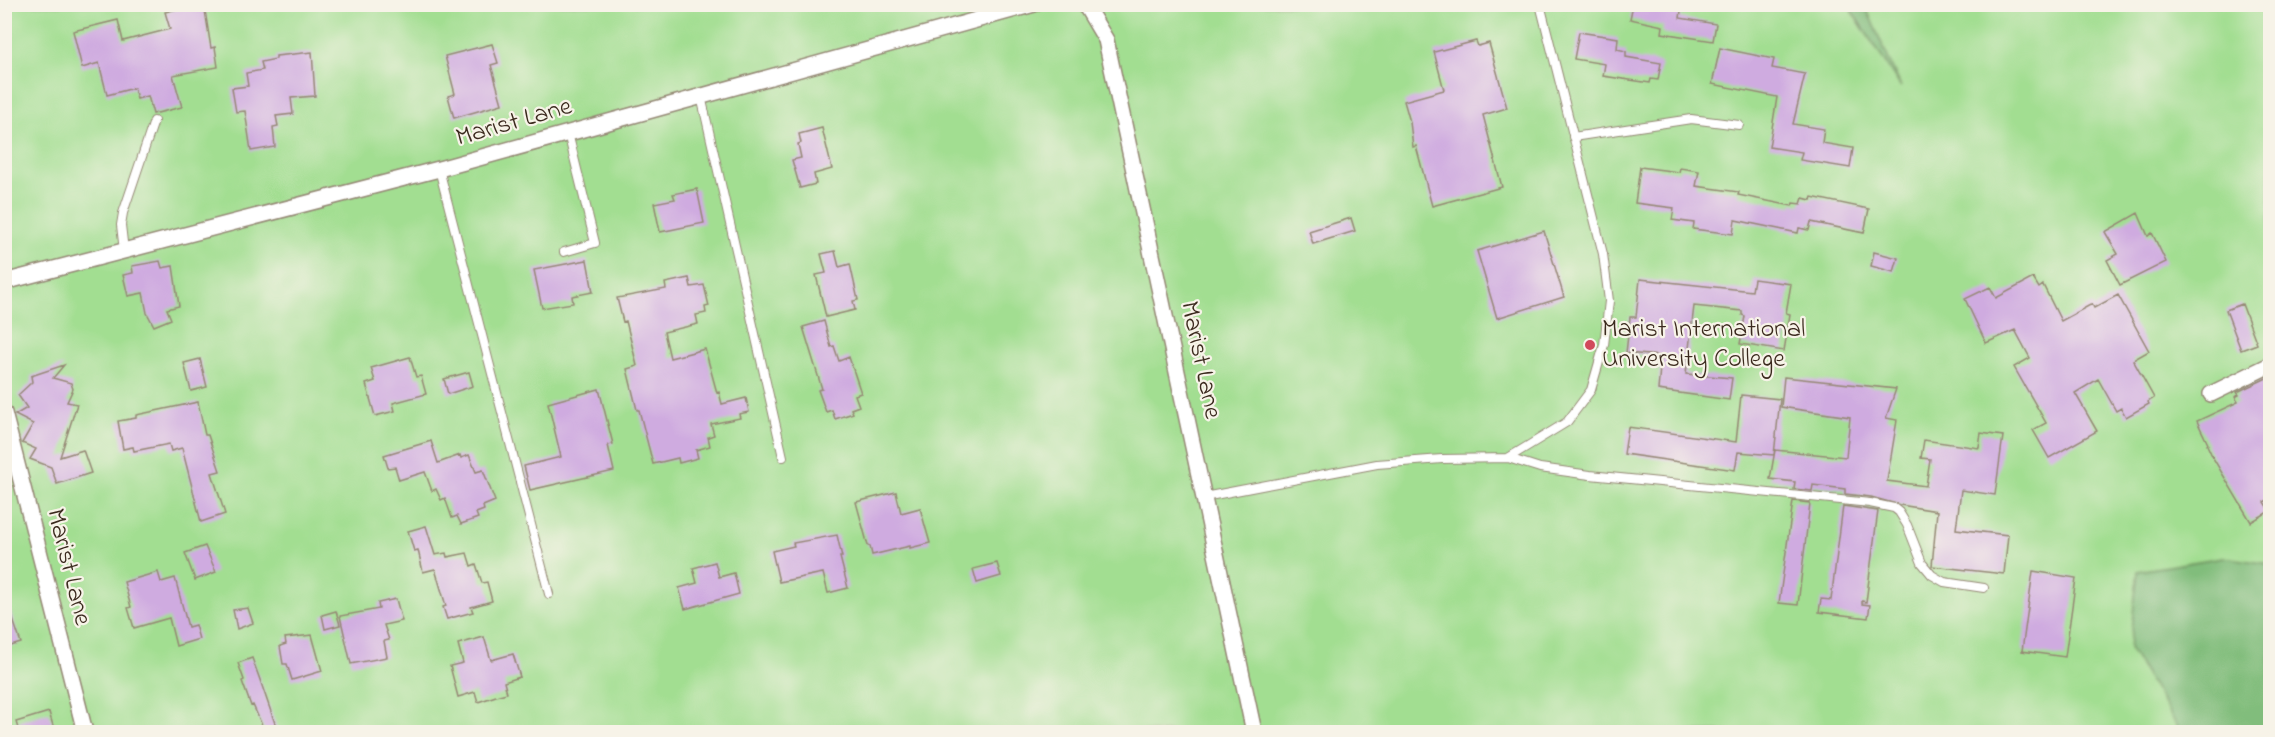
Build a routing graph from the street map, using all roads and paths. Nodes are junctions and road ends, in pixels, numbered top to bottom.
1 (1034, 4) edge
2 (1082, 4) edge
3 (1540, 4) edge
4 (701, 96) junction
5 (154, 121) dead end
6 (1739, 125) dead end
7 (568, 133) junction
8 (1573, 137) junction
9 (439, 168) junction
10 (124, 251) junction
11 (564, 252) dead end
12 (4, 282) edge
13 (2271, 365) edge
14 (2211, 394) dead end
15 (4, 413) edge
16 (783, 457) dead end
17 (1508, 458) junction
18 (1204, 497) junction
19 (1984, 588) dead end
20 (549, 594) dead end
21 (85, 732) edge
22 (1254, 732) edge

1 - 4 street, Marist Lane
2 - 18 street, Marist Lane
3 - 8 lane
4 - 7 street, Marist Lane
4 - 16 lane
5 - 10 lane
6 - 8 lane
7 - 9 street, Marist Lane
7 - 11 lane
8 - 17 lane
9 - 10 street, Marist Lane
9 - 20 lane
10 - 12 street, Marist Lane
13 - 14 street
15 - 21 street, Marist Lane
17 - 18 lane
17 - 19 lane
18 - 22 street, Marist Lane

